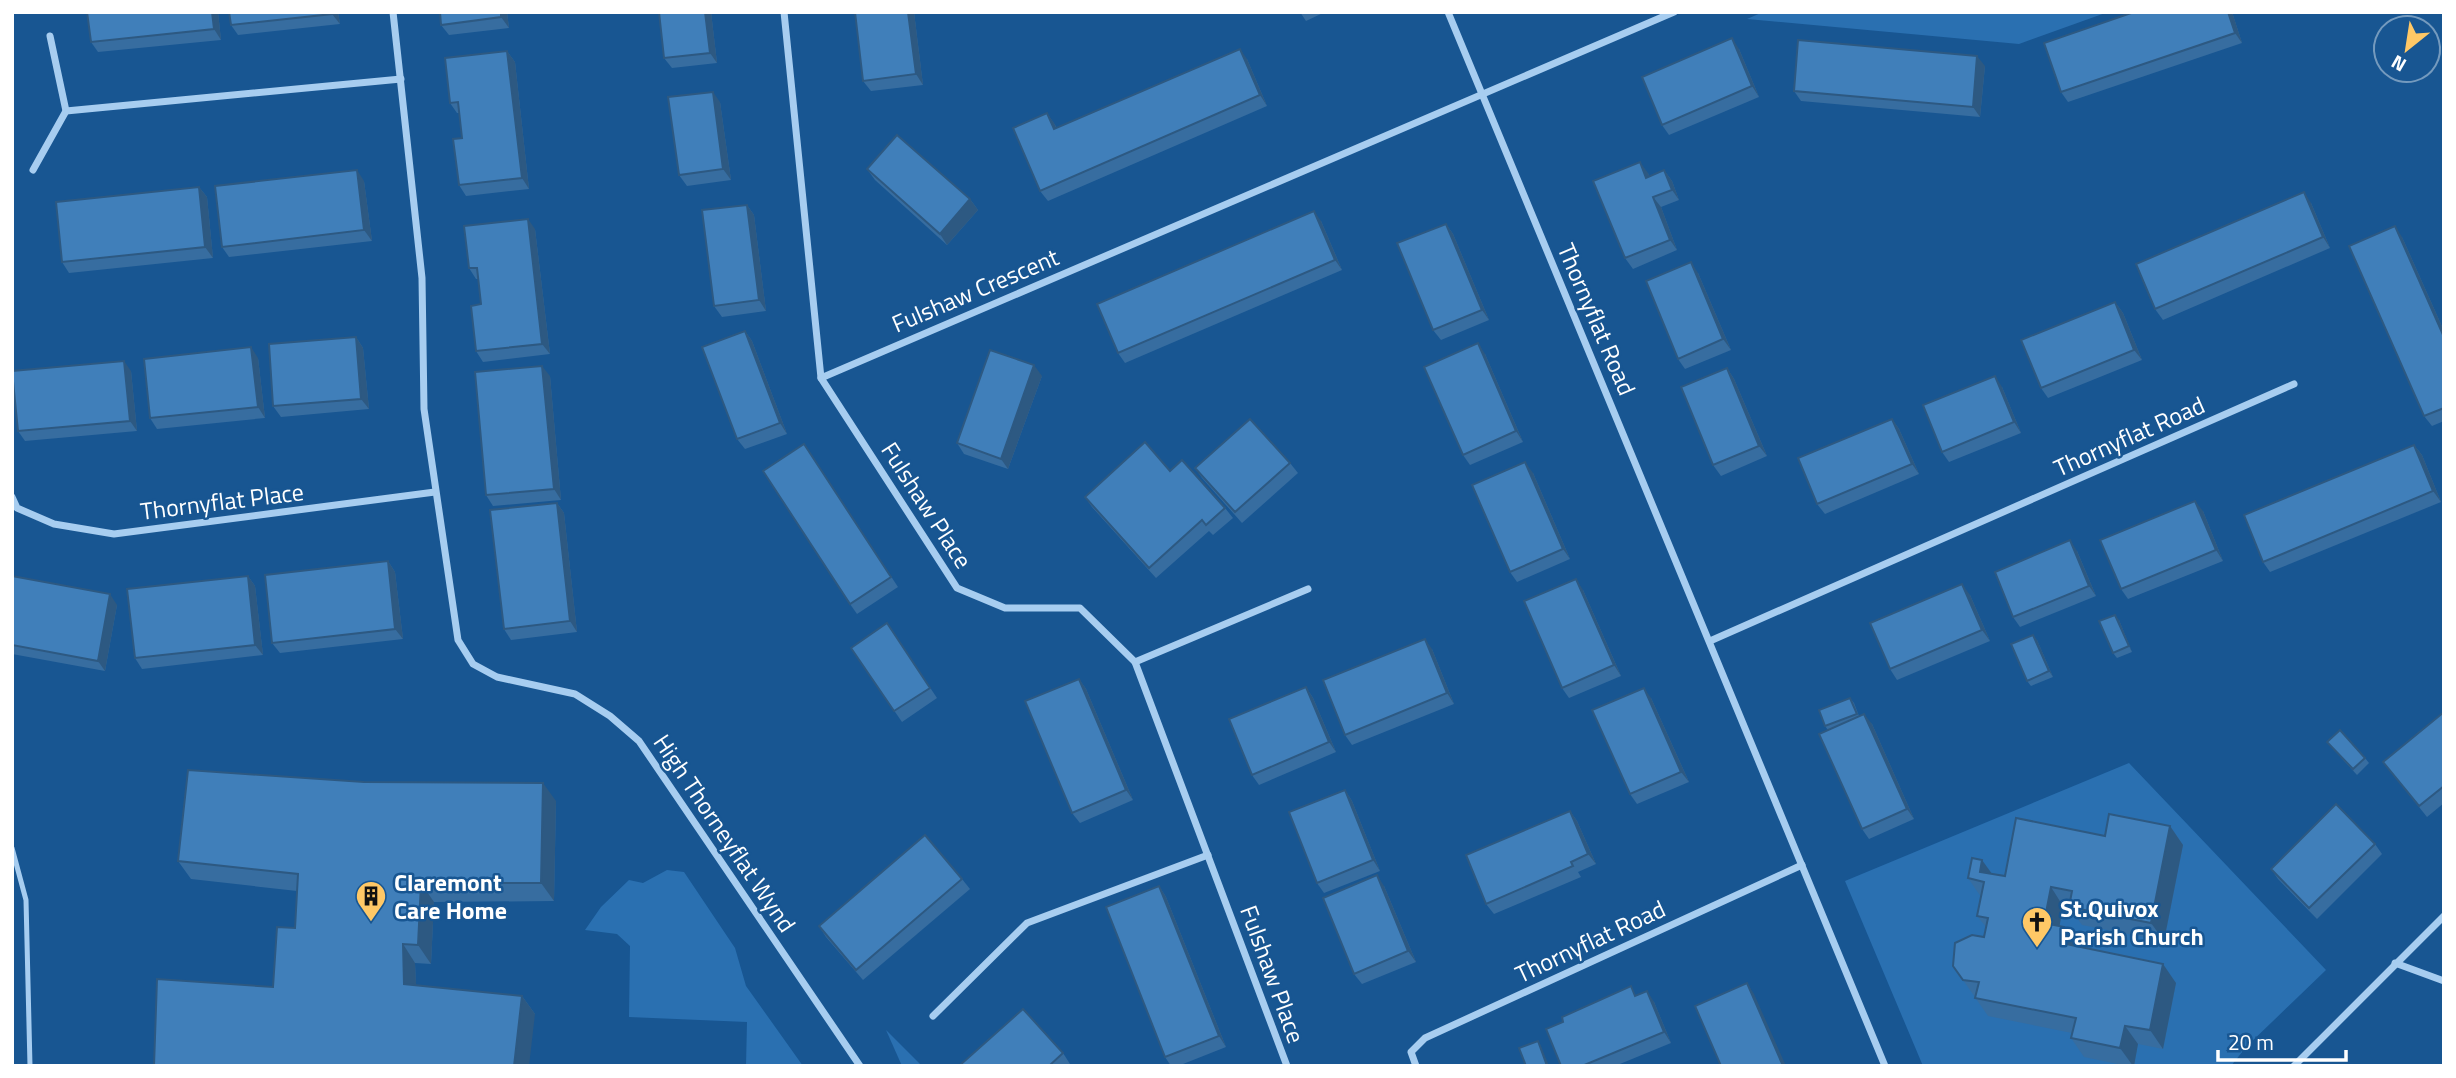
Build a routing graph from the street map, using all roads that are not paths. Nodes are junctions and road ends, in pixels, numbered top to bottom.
1 (393, 12) edge
2 (784, 12) edge
3 (1448, 12) edge
4 (1674, 12) edge
5 (50, 36) dead end
6 (401, 79) junction
7 (1482, 93) junction
8 (66, 111) junction
9 (33, 170) dead end
10 (821, 378) junction
11 (2294, 384) dead end
12 (435, 492) junction
13 (12, 497) edge
14 (15, 512) edge
15 (1308, 589) dead end
16 (1710, 641) junction
17 (1135, 662) junction
18 (12, 848) edge
19 (1208, 855) junction
20 (1802, 865) junction
21 (2444, 916) edge
22 (2395, 963) junction
23 (2444, 981) edge
24 (933, 1016) dead end
25 (30, 1066) edge
26 (860, 1066) edge
27 (1287, 1066) edge
28 (1416, 1066) edge
29 (1885, 1066) edge
30 (2294, 1066) edge

1 - 6 street
2 - 10 street
3 - 7 street, Thornyflat Road
4 - 7 street, Fulshaw Crescent
5 - 8 street
6 - 8 street
6 - 12 street
7 - 10 street, Fulshaw Crescent
7 - 16 street, Thornyflat Road
8 - 9 street
10 - 17 street, Fulshaw Place
11 - 16 street, Thornyflat Road
12 - 14 street, Thornyflat Place
12 - 26 street, High Thorneyflat Wynd
13 - 14 street, Thornyflat Place
15 - 17 street
16 - 20 street, Thornyflat Road
17 - 19 street, Fulshaw Place
18 - 25 lane
19 - 24 street
19 - 27 street, Fulshaw Place
20 - 28 street, Thornyflat Road
20 - 29 street, Thornyflat Road
21 - 22 street
22 - 23 street
22 - 30 street

